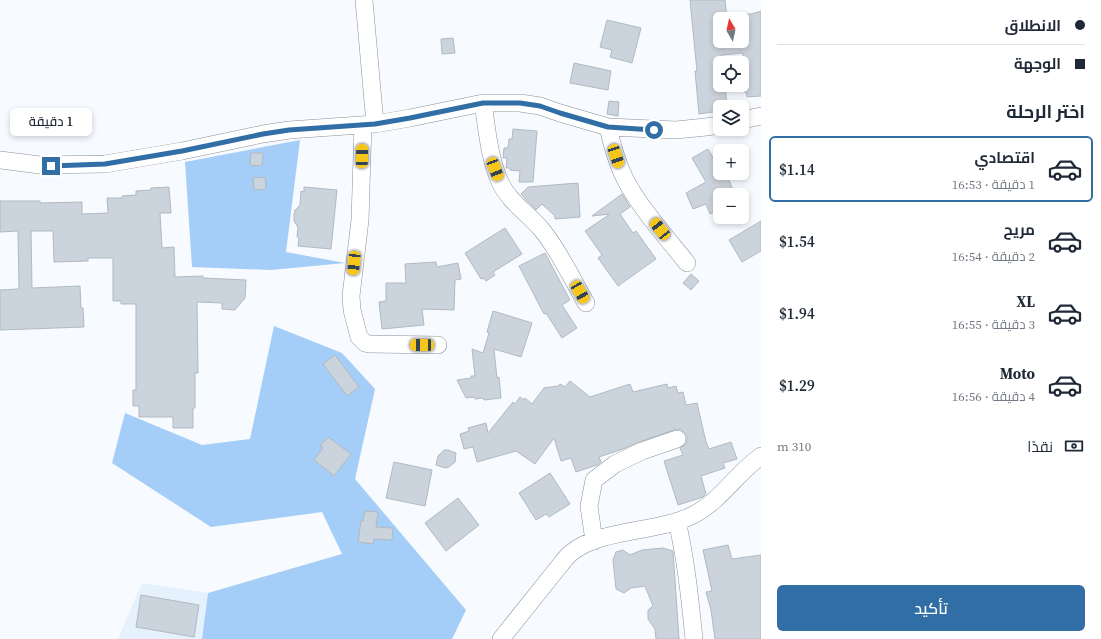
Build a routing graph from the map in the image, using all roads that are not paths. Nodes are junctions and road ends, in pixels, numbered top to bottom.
1 (364, 0) edge
2 (483, 103) junction
3 (761, 116) edge
4 (749, 119) edge
5 (369, 124) junction
6 (713, 126) edge
7 (608, 127) junction
8 (0, 160) edge
9 (687, 263) dead end
10 (586, 303) dead end
11 (438, 345) dead end
12 (677, 439) dead end
13 (761, 456) edge
14 (677, 521) junction
15 (594, 541) junction
16 (501, 639) edge
17 (694, 639) edge

1 - 5 street
2 - 5 street
2 - 7 street
2 - 10 street
3 - 4 street
5 - 8 street
5 - 11 street
6 - 7 street
7 - 9 street
12 - 15 street
13 - 14 street
14 - 15 street
14 - 17 street
15 - 16 street

